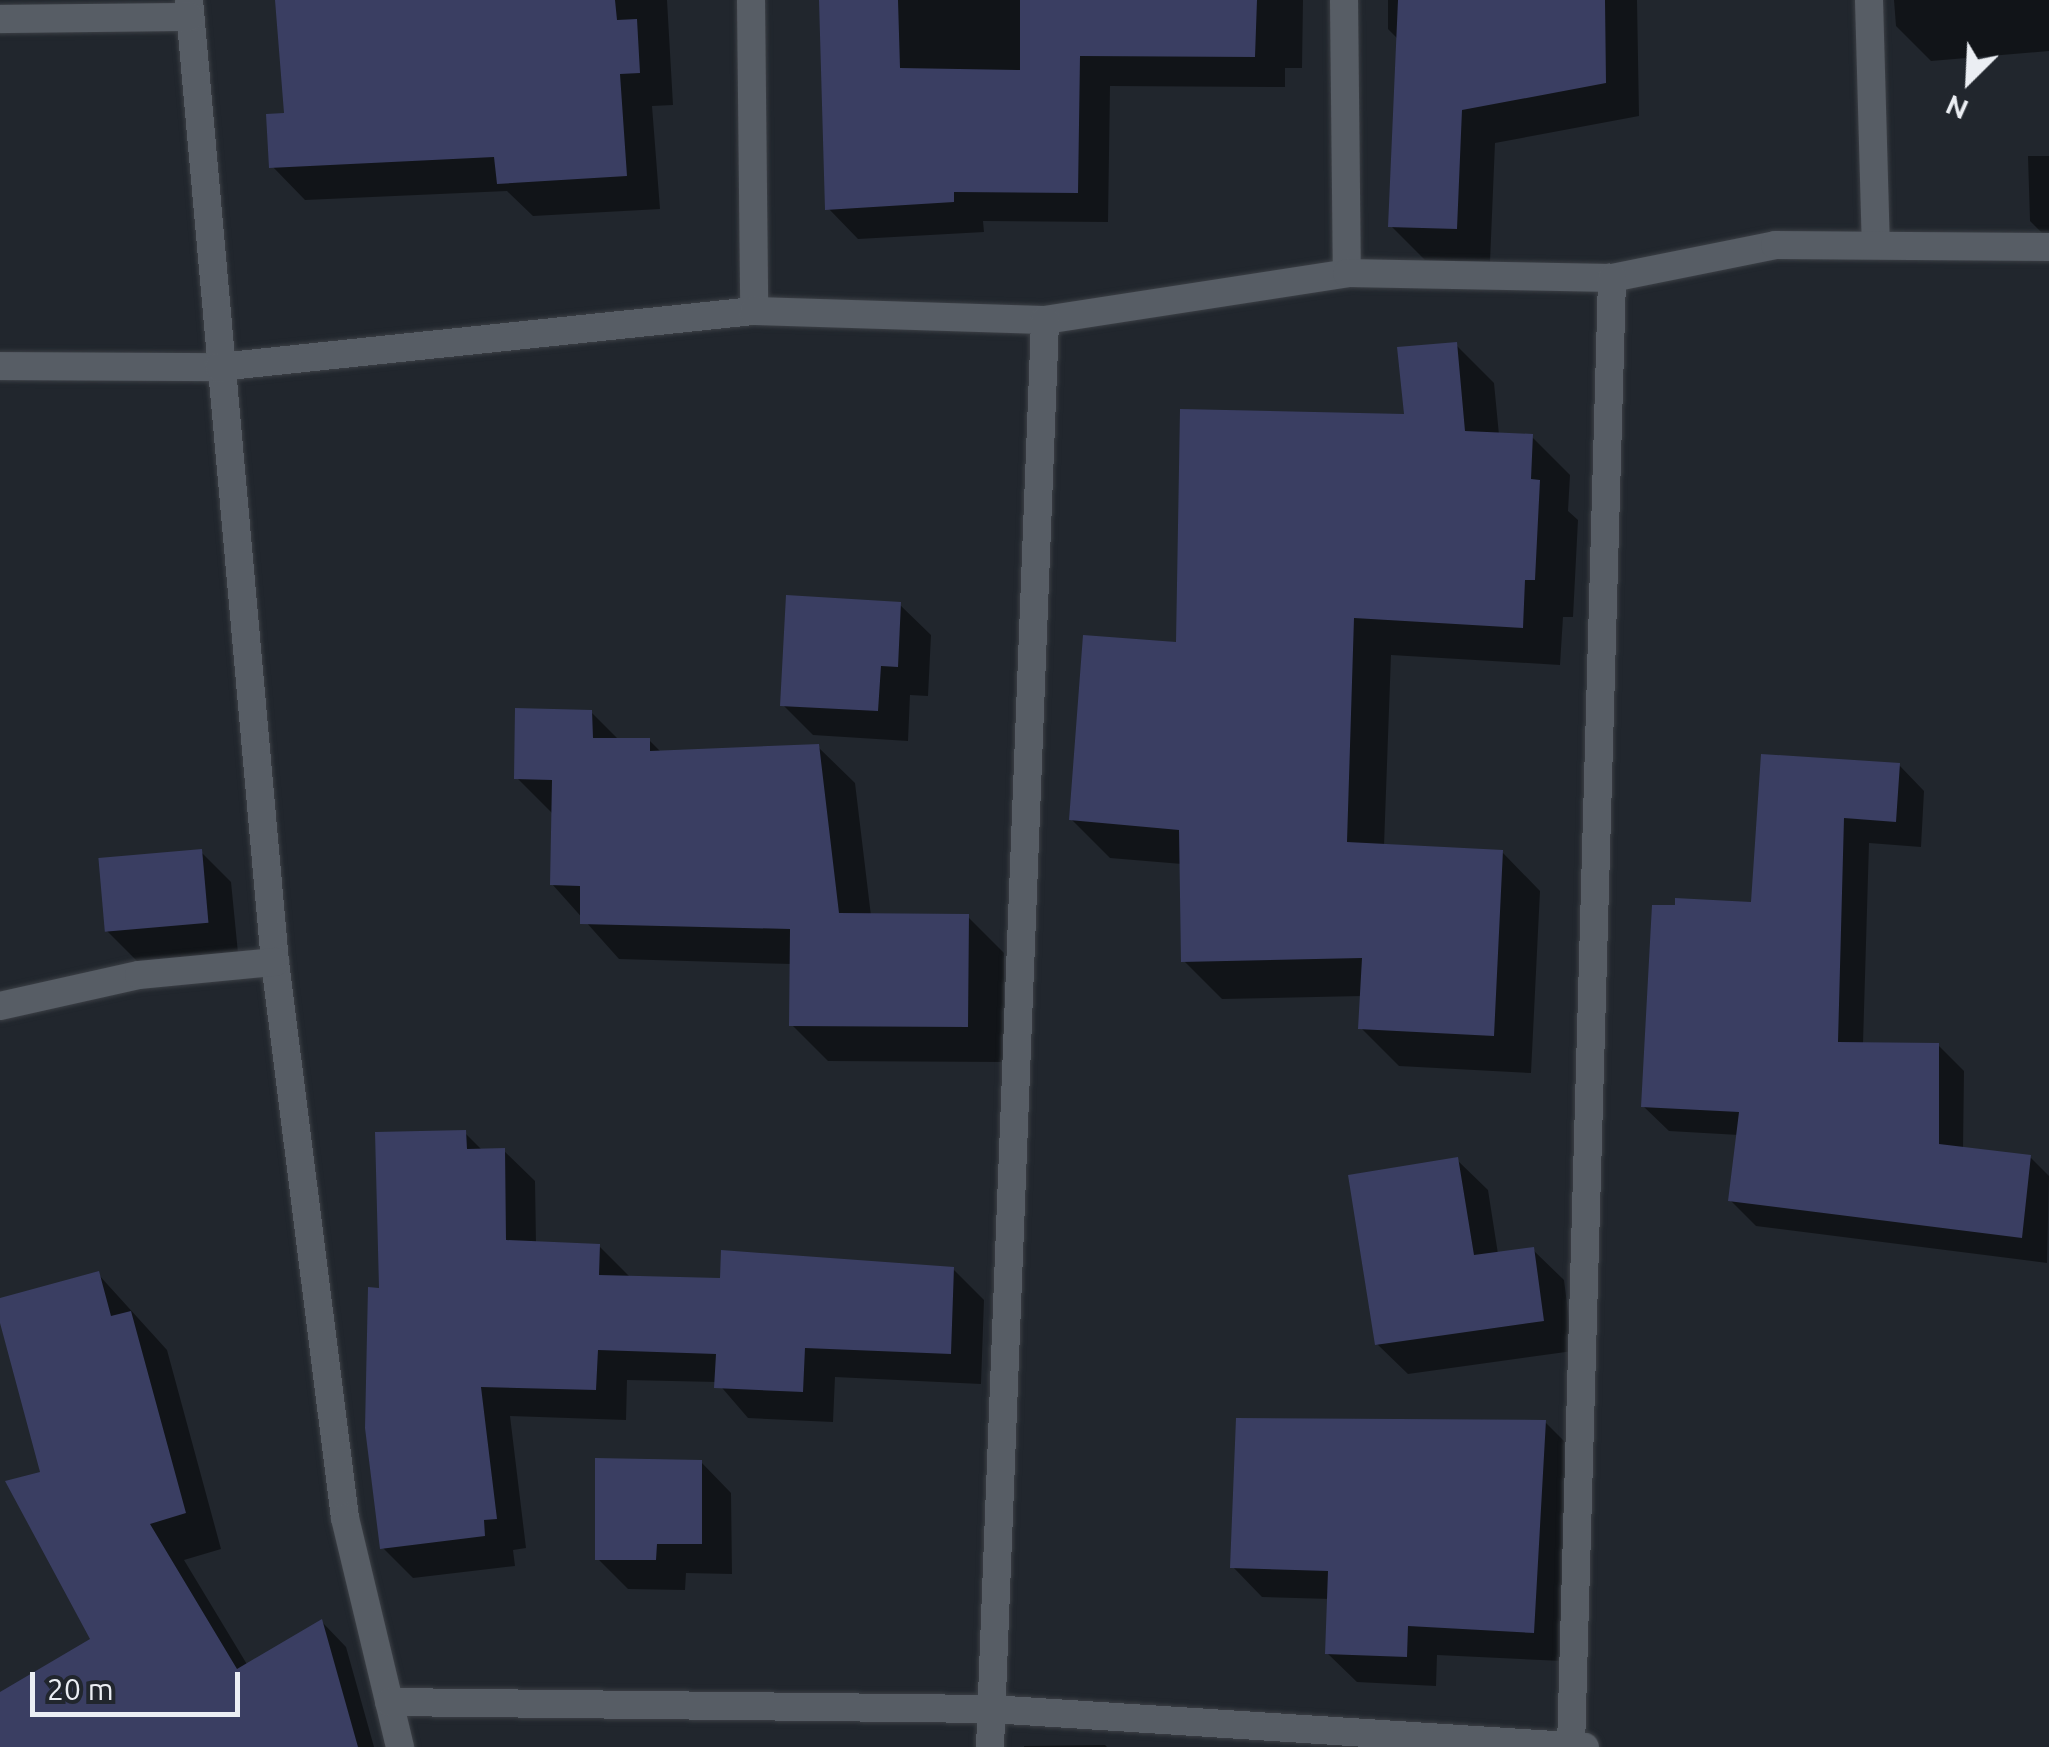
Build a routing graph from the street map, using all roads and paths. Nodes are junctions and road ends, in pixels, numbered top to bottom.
1 (751, 0) edge
2 (1344, 0) edge
3 (1868, 0) edge
4 (189, 8) edge
5 (0, 20) edge
6 (1876, 244) junction
7 (2049, 247) edge
8 (1347, 273) junction
9 (1612, 278) junction
10 (754, 311) junction
11 (1045, 320) junction
12 (0, 366) edge
13 (219, 367) junction
14 (275, 962) junction
15 (0, 1006) edge
16 (388, 1702) junction
17 (990, 1709) junction
18 (1575, 1746) edge
19 (400, 1747) edge
20 (990, 1747) edge

1 - 10 street
2 - 8 street
3 - 6 street
4 - 5 street
4 - 13 street
6 - 7 street
6 - 9 street
8 - 9 street
8 - 11 street
9 - 18 street
10 - 11 street
10 - 13 street
11 - 17 street
12 - 13 street
13 - 14 street
14 - 15 street
14 - 16 street
16 - 17 street
16 - 19 street
17 - 18 street
17 - 20 street

